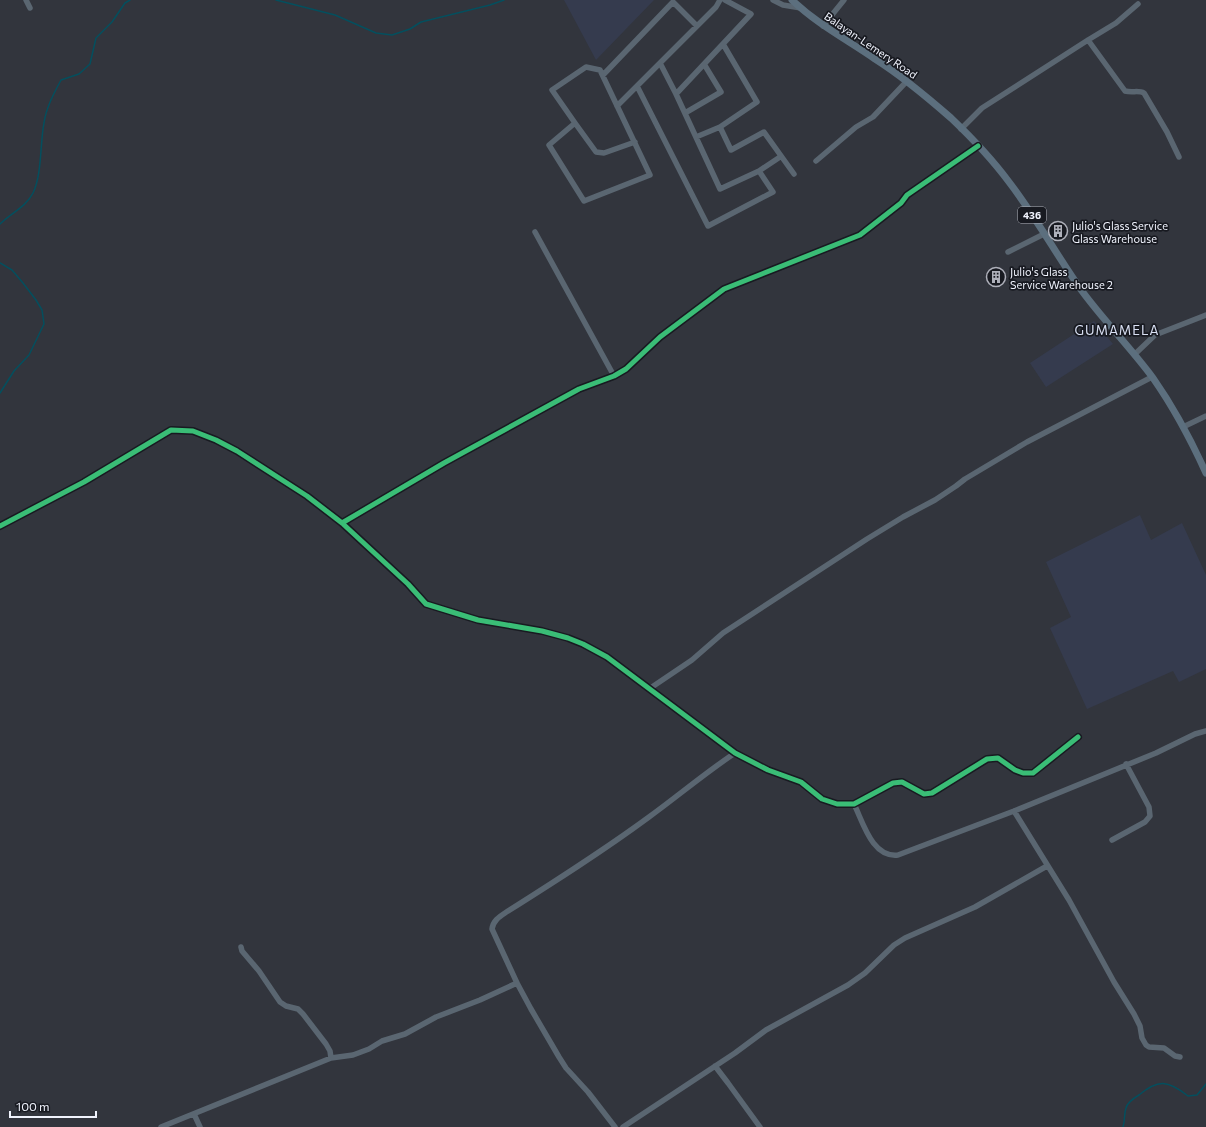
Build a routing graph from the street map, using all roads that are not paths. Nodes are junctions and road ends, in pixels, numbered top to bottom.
1 (26, 0) edge
2 (720, 0) edge
3 (725, 0) edge
4 (773, 0) edge
5 (792, 0) edge
6 (844, 0) edge
7 (1138, 4) dead end
8 (30, 8) dead end
9 (801, 8) junction
10 (697, 26) junction
11 (823, 26) junction
12 (1088, 40) junction
13 (723, 44) junction
14 (660, 63) junction
15 (704, 64) junction
16 (603, 75) junction
17 (907, 81) junction
18 (637, 86) junction
19 (676, 94) junction
20 (617, 106) junction
21 (685, 113) junction
22 (575, 123) junction
23 (720, 127) junction
24 (961, 129) junction
25 (696, 137) junction
26 (634, 142) junction
27 (978, 146) junction
28 (780, 157) junction
29 (1179, 157) dead end
30 (816, 161) dead end
31 (759, 171) junction
32 (794, 174) dead end
33 (535, 232) dead end
34 (1044, 234) junction
35 (1008, 252) dead end
36 (1206, 315) edge
37 (1135, 354) junction
38 (614, 376) junction
39 (1152, 377) junction
40 (1206, 416) edge
41 (1184, 427) junction
42 (1205, 471) edge
43 (342, 523) junction
44 (0, 526) edge
45 (649, 689) junction
46 (1206, 731) edge
47 (1078, 737) dead end
48 (735, 753) junction
49 (1126, 764) junction
50 (854, 804) junction
51 (1014, 811) junction
52 (1112, 840) dead end
53 (1048, 866) junction
54 (241, 947) dead end
55 (516, 983) junction
56 (1180, 1057) dead end
57 (331, 1058) junction
58 (715, 1066) junction
59 (194, 1114) junction
60 (161, 1127) edge
61 (200, 1127) edge
62 (615, 1127) edge
63 (623, 1127) edge
64 (760, 1127) edge

1 - 8 street
2 - 10 street
3 - 13 street
4 - 9 street, 436
5 - 9 main road, Balayan-Lemery Road
6 - 11 street
7 - 12 street
9 - 11 main road, Balayan-Lemery Road / 436
10 - 14 street
10 - 16 street
11 - 17 main road, Balayan-Lemery Road / 436
12 - 24 street
12 - 29 street
13 - 15 street
13 - 23 street
14 - 18 street
14 - 19 street
15 - 19 street
15 - 21 street
16 - 20 street
16 - 22 street
17 - 24 main road, Balayan-Lemery Road / 436
17 - 30 street
18 - 20 street
18 - 31 street
19 - 21 street
20 - 26 street
21 - 25 street
22 - 26 street
22 - 26 street
23 - 25 street
23 - 28 street
24 - 27 main road, Balayan-Lemery Road / 436
25 - 31 street
27 - 34 main road, Balayan-Lemery Road / 436
27 - 38 street
28 - 31 street
28 - 32 street
33 - 38 street
34 - 35 street
34 - 37 main road, Balayan-Lemery Road / 436
36 - 37 street
37 - 39 main road, Balayan-Lemery Road / 436
38 - 43 street
39 - 41 main road, Balayan-Lemery Road / 436
39 - 45 street
40 - 41 street
41 - 42 main road, Balayan-Lemery Road / 436
43 - 44 street
43 - 45 street
45 - 48 street
46 - 49 street
47 - 50 street
48 - 50 street
48 - 55 street
49 - 51 street
49 - 52 street
50 - 51 street
51 - 53 street
53 - 56 street
53 - 58 street
54 - 57 street
55 - 57 street
55 - 62 street
57 - 59 street
58 - 63 street
58 - 64 street
59 - 60 street
59 - 61 street

